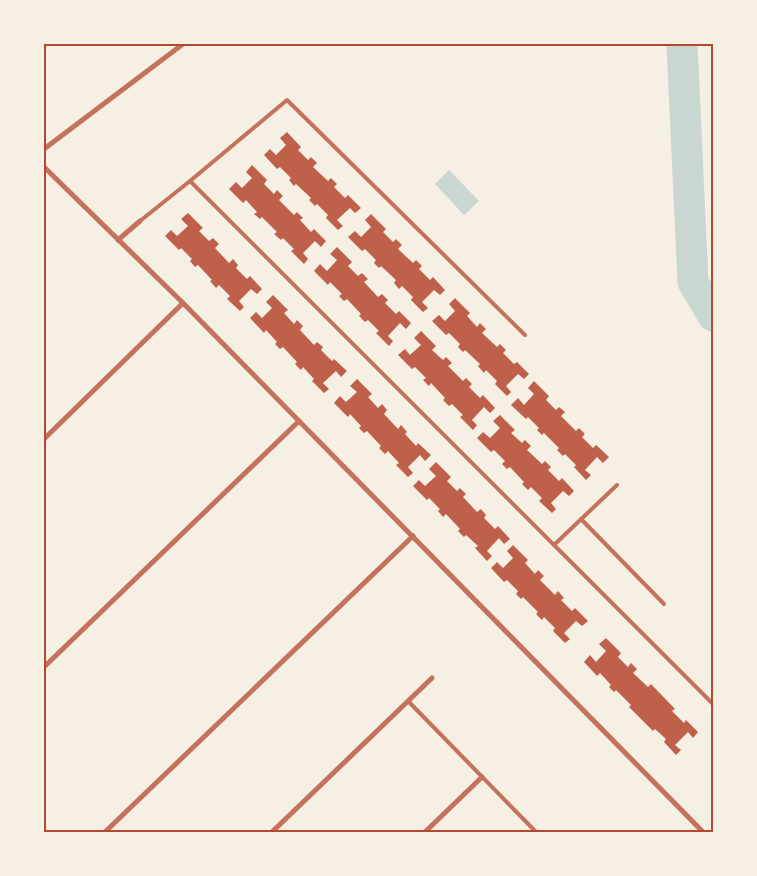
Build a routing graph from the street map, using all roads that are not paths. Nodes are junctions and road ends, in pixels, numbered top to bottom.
1 (183, 44) edge
2 (44, 149) edge
3 (45, 171) edge
4 (190, 181) junction
5 (140, 221) joint
6 (118, 240) junction
7 (183, 303) junction
8 (525, 335) dead end
9 (298, 421) junction
10 (44, 439) edge
11 (617, 485) dead end
12 (582, 519) junction
13 (413, 536) junction
14 (554, 545) junction
15 (664, 604) dead end
16 (44, 667) edge
17 (432, 678) dead end
18 (408, 701) junction
19 (713, 704) edge
20 (482, 777) junction
21 (105, 832) edge
22 (272, 832) edge
23 (425, 832) edge
24 (536, 832) edge
25 (703, 832) edge

1 - 2 street
3 - 6 street
4 - 5 lane
4 - 8 lane
4 - 14 lane
5 - 6 street
6 - 7 street
7 - 9 street
7 - 10 street
9 - 13 street
9 - 16 street
11 - 12 lane
12 - 14 lane
12 - 15 lane
13 - 21 street
13 - 25 street
14 - 19 lane
17 - 18 street
18 - 20 lane
18 - 22 street
20 - 23 street
20 - 24 lane

